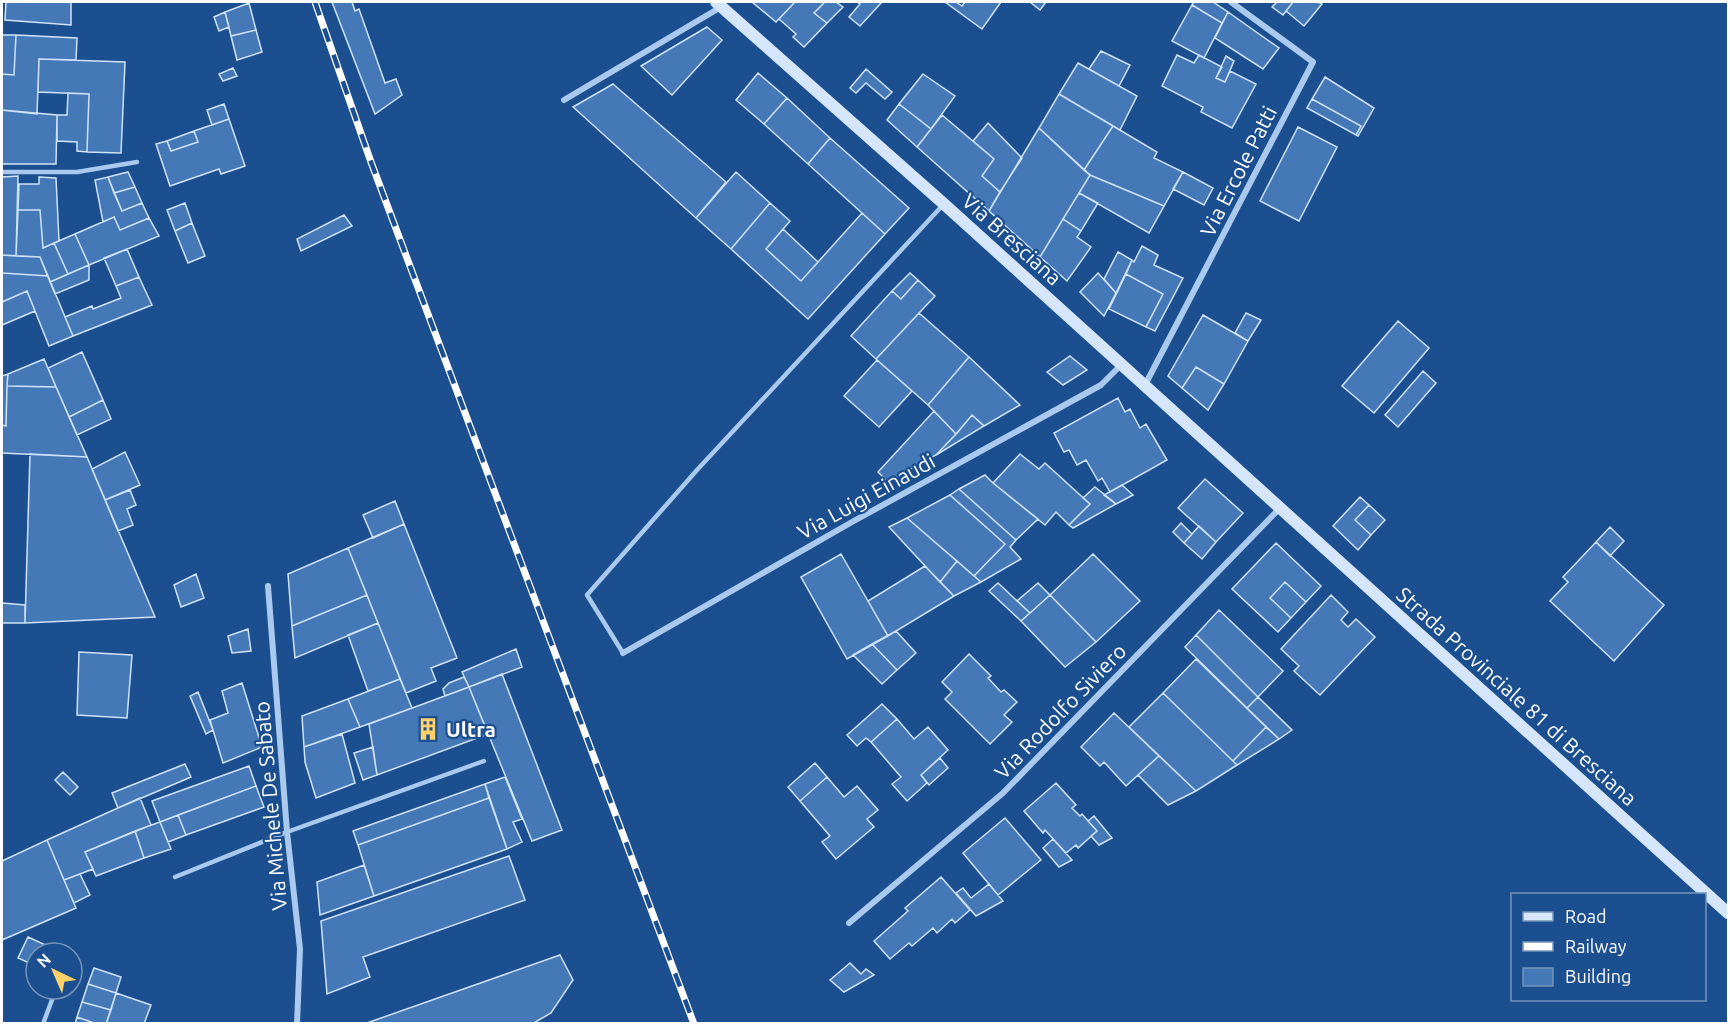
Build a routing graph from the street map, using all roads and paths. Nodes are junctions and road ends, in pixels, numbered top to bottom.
1 (1231, 2) edge
2 (718, 4) edge
3 (564, 100) dead end
4 (137, 162) dead end
5 (2, 172) edge
6 (944, 204) junction
7 (1122, 364) junction
8 (1145, 385) junction
9 (1280, 508) junction
10 (268, 586) dead end
11 (623, 652) joint
12 (484, 761) dead end
13 (287, 832) junction
14 (175, 877) dead end
15 (1706, 893) edge
16 (1706, 893) edge
17 (1728, 913) edge
18 (849, 923) dead end
19 (52, 1001) edge
20 (44, 1023) edge
21 (297, 1023) edge

1 - 8 street, Via Ercole Patti
2 - 3 street
2 - 6 main road, Via Bresciana
4 - 5 lane
6 - 7 main road, Via Bresciana
6 - 11 lane
7 - 8 main road, Via Bresciana
7 - 11 street, Via Luigi Einaudi
8 - 9 main road, Via Bresciana
9 - 16 main road, Strada Provinciale 81 di Bresciana
9 - 18 street, Via Rodolfo Siviero
10 - 13 street, Via Michele De Sabato
12 - 13 lane
13 - 14 lane
13 - 21 street, Via Michele De Sabato
15 - 17 main road, Strada Provinciale 81 di Bresciana
19 - 20 lane

